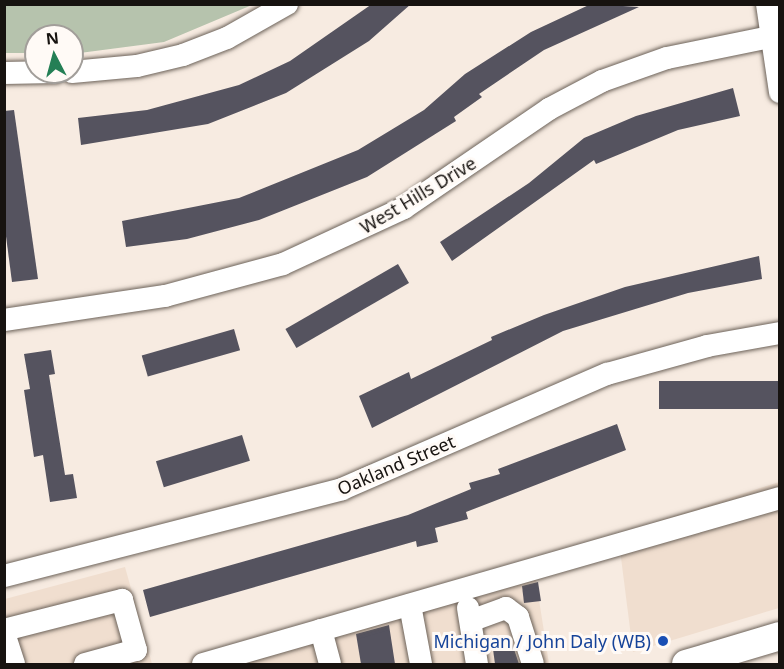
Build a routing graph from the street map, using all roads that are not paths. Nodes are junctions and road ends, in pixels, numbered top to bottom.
1 (287, 4) edge
2 (767, 4) edge
3 (776, 36) edge
4 (84, 71) edge
5 (4, 73) edge
6 (24, 73) edge
7 (780, 92) edge
8 (4, 320) edge
9 (780, 333) edge
10 (780, 498) edge
11 (4, 576) edge
12 (461, 590) junction
13 (411, 604) junction
14 (473, 620) junction
15 (321, 630) junction
16 (4, 632) edge
17 (780, 636) edge
18 (10, 664) edge
19 (85, 664) edge
20 (203, 664) edge
21 (330, 664) edge
22 (421, 664) edge
23 (477, 664) edge
24 (533, 664) edge
25 (686, 664) edge

1 - 4 street
2 - 3 street
3 - 7 street
3 - 8 street, West Hills Drive
5 - 6 street
9 - 11 street, Oakland Street
10 - 12 street
12 - 13 street
12 - 14 street
13 - 15 street
13 - 22 street
14 - 23 street
14 - 24 street
15 - 20 street
15 - 21 street
16 - 18 street
16 - 19 street
17 - 25 main road

